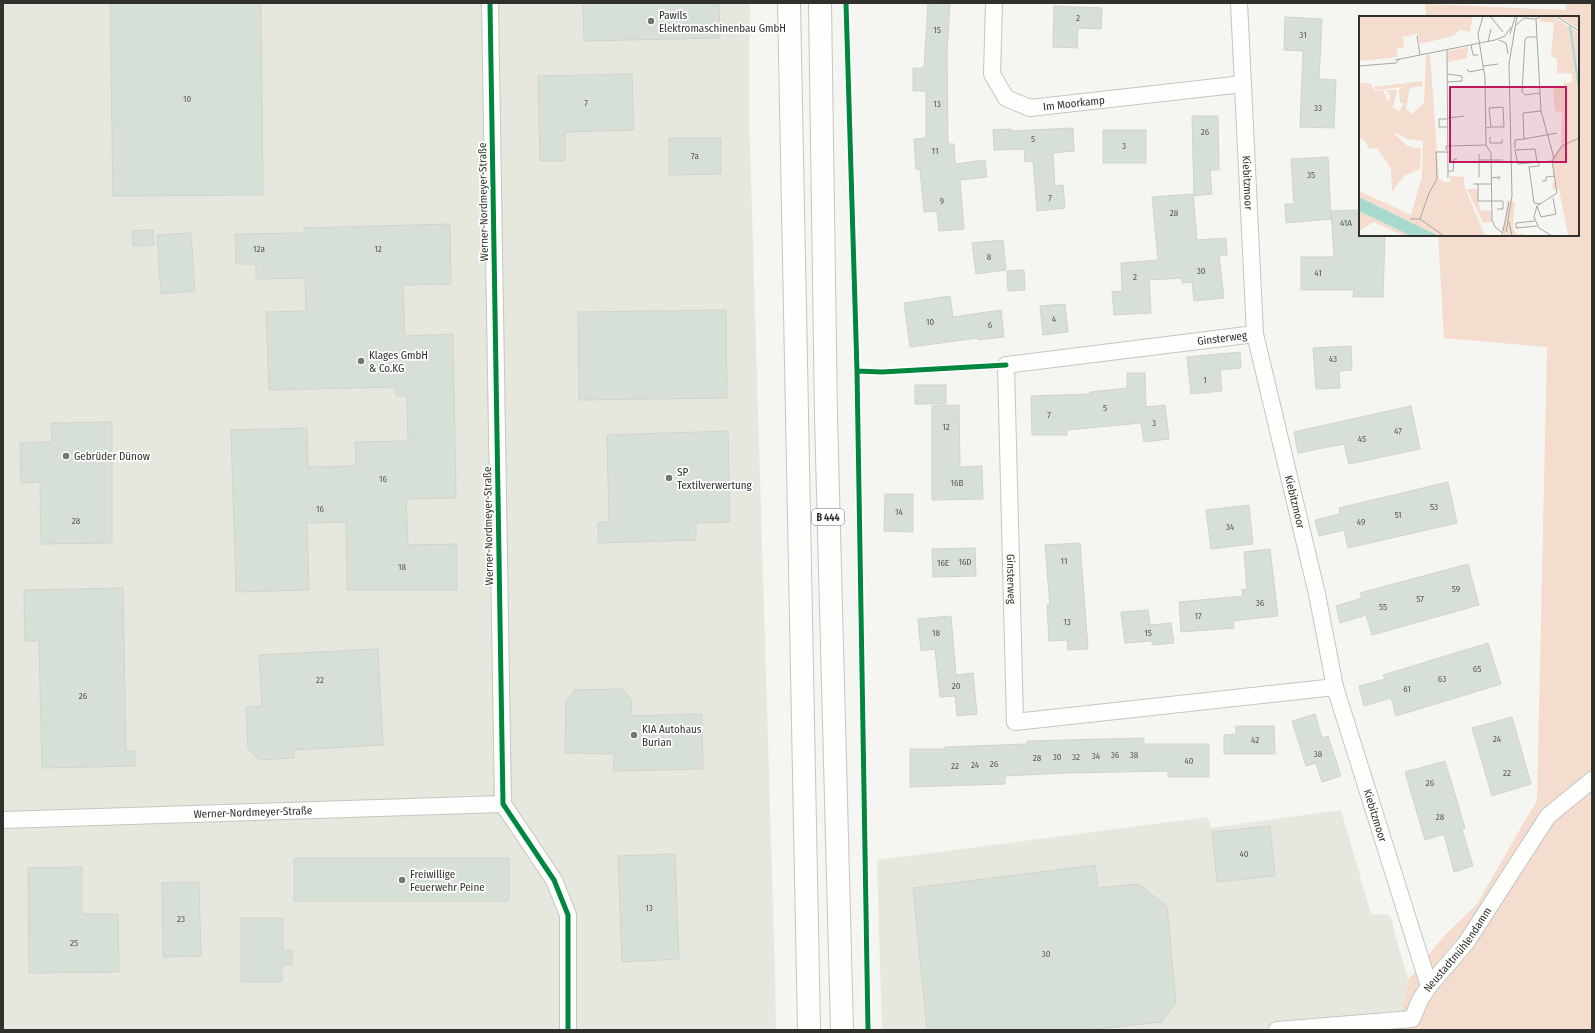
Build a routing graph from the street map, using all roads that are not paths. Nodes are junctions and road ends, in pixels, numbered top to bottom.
1 (490, 3) edge
2 (789, 3) edge
3 (820, 3) edge
4 (994, 3) edge
5 (1239, 3) edge
6 (1243, 84) junction
7 (1255, 334) junction
8 (1335, 687) junction
9 (1592, 780) edge
10 (503, 804) junction
11 (3, 820) edge
12 (1429, 986) junction
13 (1413, 1025) edge
14 (568, 1030) edge
15 (809, 1030) edge
16 (842, 1030) edge
17 (1278, 1030) edge

1 - 10 street, Werner-Nordmeyer-Straße
2 - 15 highway, B 444
3 - 16 highway, B 444
4 - 6 street, Im Moorkamp
5 - 6 street, Kiebitzmoor
6 - 7 street, Kiebitzmoor
7 - 8 street, Kiebitzmoor
7 - 8 street, Ginsterweg
8 - 12 street, Kiebitzmoor
9 - 12 street, Neustadtmühlendamm
10 - 11 street, Werner-Nordmeyer-Straße
10 - 14 street
12 - 13 street, Neustadtmühlendamm
13 - 17 street, Neustadtmühlendamm

